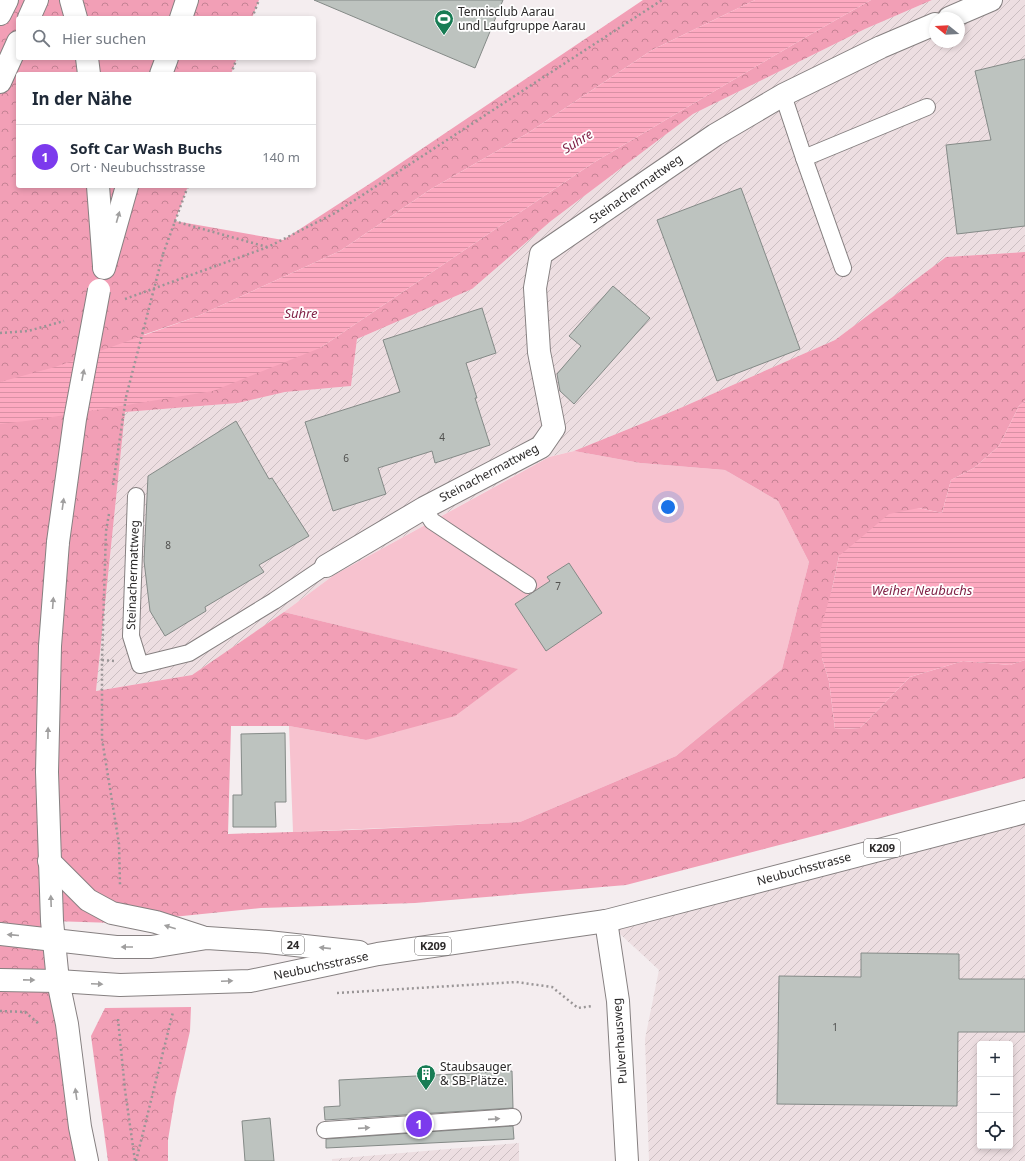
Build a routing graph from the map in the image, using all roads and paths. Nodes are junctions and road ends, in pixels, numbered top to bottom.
1 (7, 0) edge
2 (37, 0) edge
3 (71, 0) edge
4 (187, 0) edge
5 (259, 0) edge
6 (662, 0) edge
7 (991, 0) edge
8 (963, 12) edge
9 (0, 14) edge
10 (30, 16) edge
11 (75, 16) edge
12 (181, 16) edge
13 (253, 16) edge
14 (929, 27) edge
15 (16, 46) edge
16 (87, 60) edge
17 (165, 60) edge
18 (236, 60) edge
19 (89, 72) edge
20 (162, 72) edge
21 (232, 72) edge
22 (0, 82) edge
23 (783, 95) junction
24 (928, 107) dead end
25 (804, 158) junction
26 (98, 188) edge
27 (126, 188) edge
28 (187, 188) edge
29 (174, 221) junction
30 (268, 247) junction
31 (104, 268) junction
32 (843, 268) dead end
33 (118, 301) dead end
34 (65, 320) dead end
35 (0, 333) edge
36 (126, 397) dead end
37 (136, 496) dead end
38 (424, 508) junction
39 (326, 566) joint
40 (528, 585) dead end
41 (1025, 812) edge
42 (49, 861) junction
43 (606, 922) junction
44 (0, 934) edge
45 (207, 938) junction
46 (54, 939) junction
47 (378, 954) junction
48 (0, 980) edge
49 (58, 981) junction
50 (334, 993) dead end
51 (618, 1001) junction
52 (174, 1007) dead end
53 (0, 1012) edge
54 (17, 1012) dead end
55 (118, 1018) dead end
56 (513, 1117) dead end
57 (325, 1130) dead end
58 (87, 1161) edge
59 (136, 1161) edge
60 (627, 1161) edge

1 - 9 main road
2 - 10 main road
3 - 11 main road
4 - 12 main road
5 - 13 path
6 - 30 path
7 - 8 main road
14 - 23 main road, Steinachermattweg
15 - 22 main road
16 - 19 main road
17 - 20 main road
18 - 21 path
23 - 25 lane
23 - 38 main road, Steinachermattweg
24 - 25 lane
25 - 32 lane
26 - 31 main road
31 -> 27 main road
28 - 29 path
29 - 30 path
29 - 36 path, bridge
30 - 33 path
42 -> 31 main road, bridge
34 - 35 path
37 - 39 lane, Steinachermattweg
38 - 39 main road, Steinachermattweg
38 - 40 lane
41 - 43 main road, Neubuchsstrasse / K209
45 -> 42 main road
46 -> 42 main road
43 - 47 main road, K209
43 - 51 main road, Pulverhausweg
46 -> 44 main road, 24
45 -> 46 main road, Neubuchsstrasse / 24
47 -> 45 main road, Neubuchsstrasse / 24
46 - 49 main road
49 -> 47 main road, Neubuchsstrasse
48 -> 49 main road, Neubuchsstrasse
58 -> 49 main road
50 - 51 path
51 - 60 main road, Pulverhausweg
52 - 59 path
53 - 54 path
55 - 59 path
57 -> 56 lane

